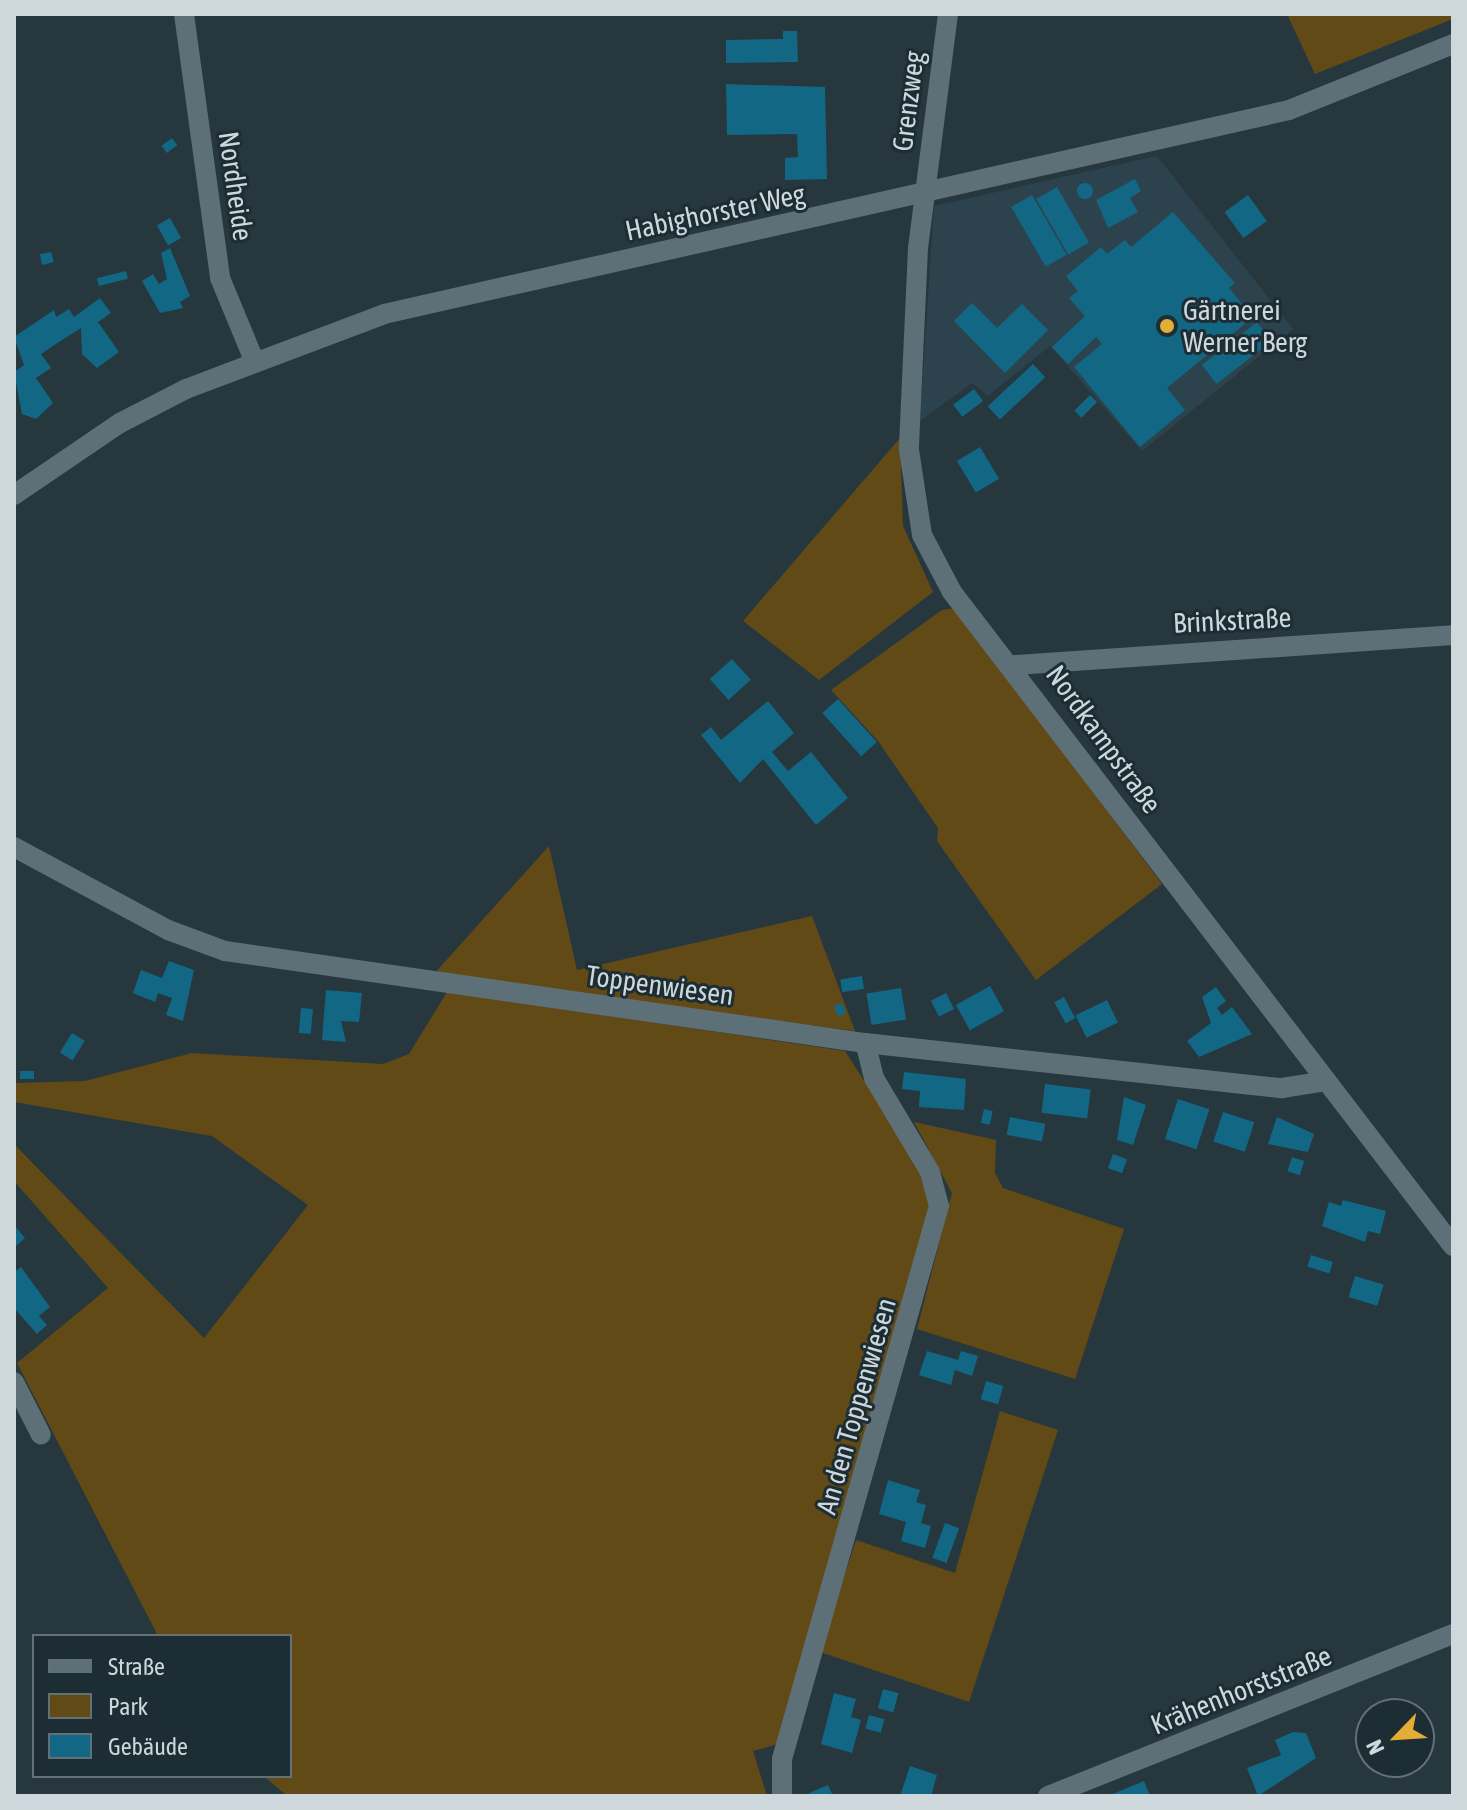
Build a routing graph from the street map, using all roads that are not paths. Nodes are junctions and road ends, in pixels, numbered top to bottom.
1 (184, 14) edge
2 (948, 14) edge
3 (1453, 44) edge
4 (924, 195) junction
5 (254, 360) junction
6 (14, 495) edge
7 (1453, 635) edge
8 (1015, 665) junction
9 (14, 847) edge
10 (865, 1043) junction
11 (1321, 1082) junction
12 (1453, 1246) edge
13 (14, 1382) edge
14 (41, 1435) dead end
15 (1453, 1634) edge
16 (782, 1796) edge
17 (1048, 1796) edge

1 - 5 street, Nordheide
2 - 4 street, Grenzweg
3 - 4 street, Habighorster Weg
4 - 5 street, Habighorster Weg
4 - 8 street, Nordkampstraße
5 - 6 street, Habighorster Weg
7 - 8 street, Brinkstraße
8 - 11 street, Nordkampstraße
9 - 10 street, Toppenwiesen
10 - 11 street, Toppenwiesen
10 - 16 street, An den Toppenwiesen
11 - 12 street, Nordkampstraße
13 - 14 street
15 - 17 street, Krähenhorststraße

